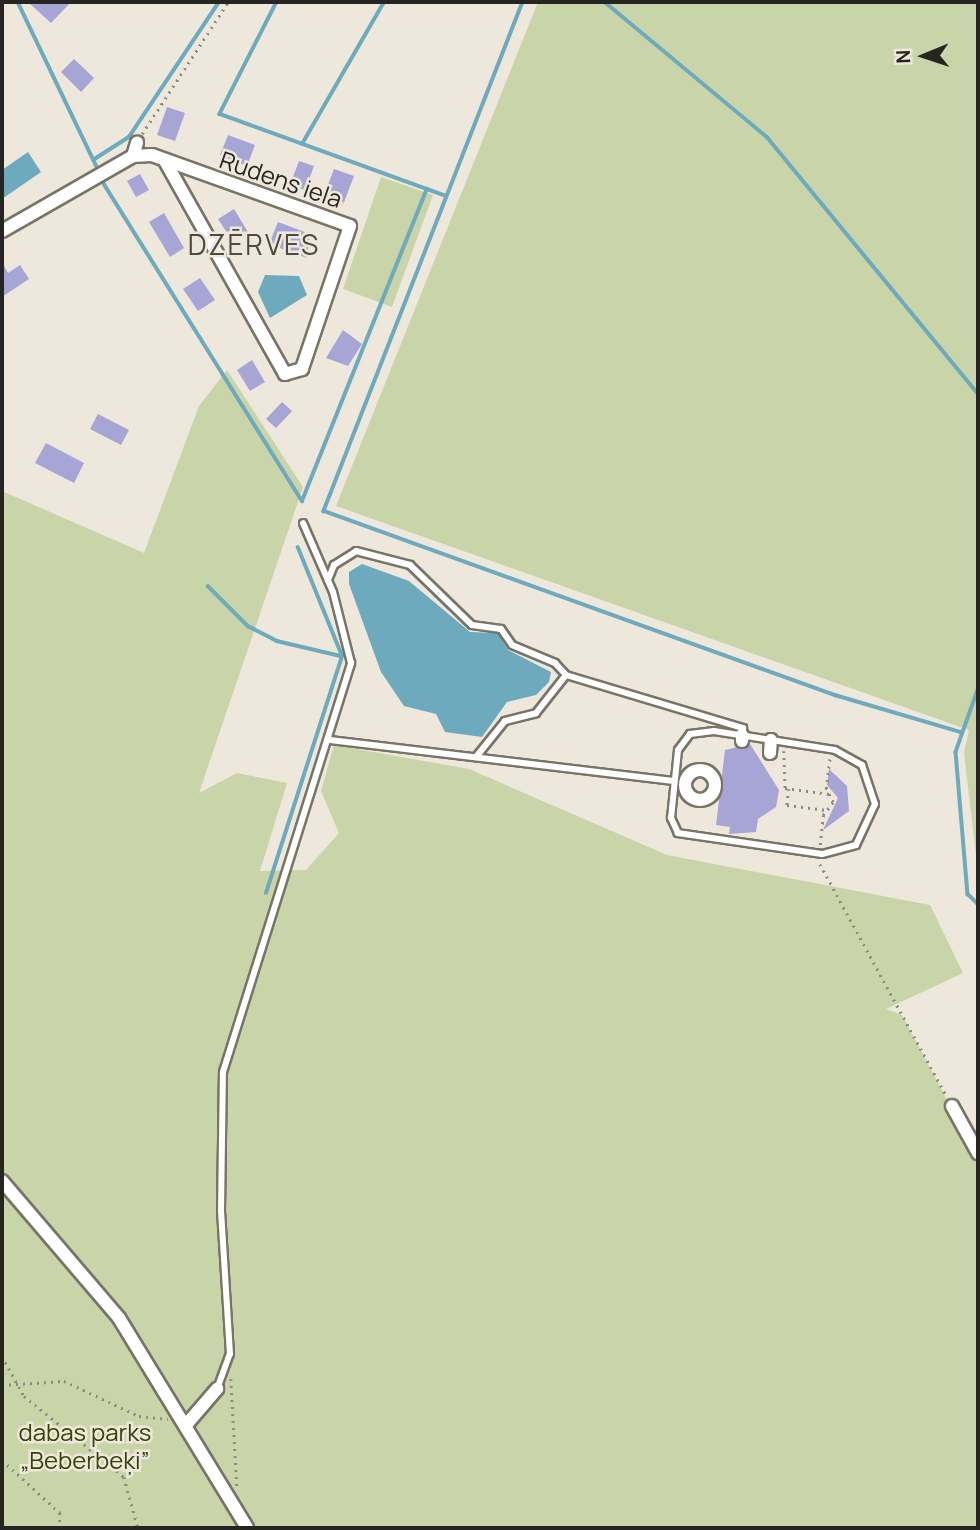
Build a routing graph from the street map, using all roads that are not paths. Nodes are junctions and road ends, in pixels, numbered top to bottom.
1 (137, 143) road end
2 (133, 156) junction
3 (165, 161) junction
4 (2, 231) edge
5 (303, 523) dead end
6 (328, 580) junction
7 (566, 675) junction
8 (742, 738) junction
9 (330, 740) junction
10 (476, 757) junction
11 (680, 782) junction
12 (952, 1106) road end
13 (978, 1153) edge
14 (2, 1181) edge
15 (217, 1389) joint
16 (186, 1426) junction
17 (247, 1528) edge

1 - 2 street
2 - 3 street, Rudens iela
2 - 4 street
3 - 3 street, Rudens iela
5 - 6 lane
6 - 7 lane
6 - 9 lane
7 - 8 lane
7 - 10 lane
8 - 11 lane
8 - 11 lane
9 - 10 lane
9 - 15 lane
10 - 11 lane
12 - 13 street
14 - 16 street
15 - 16 street
16 - 17 street

